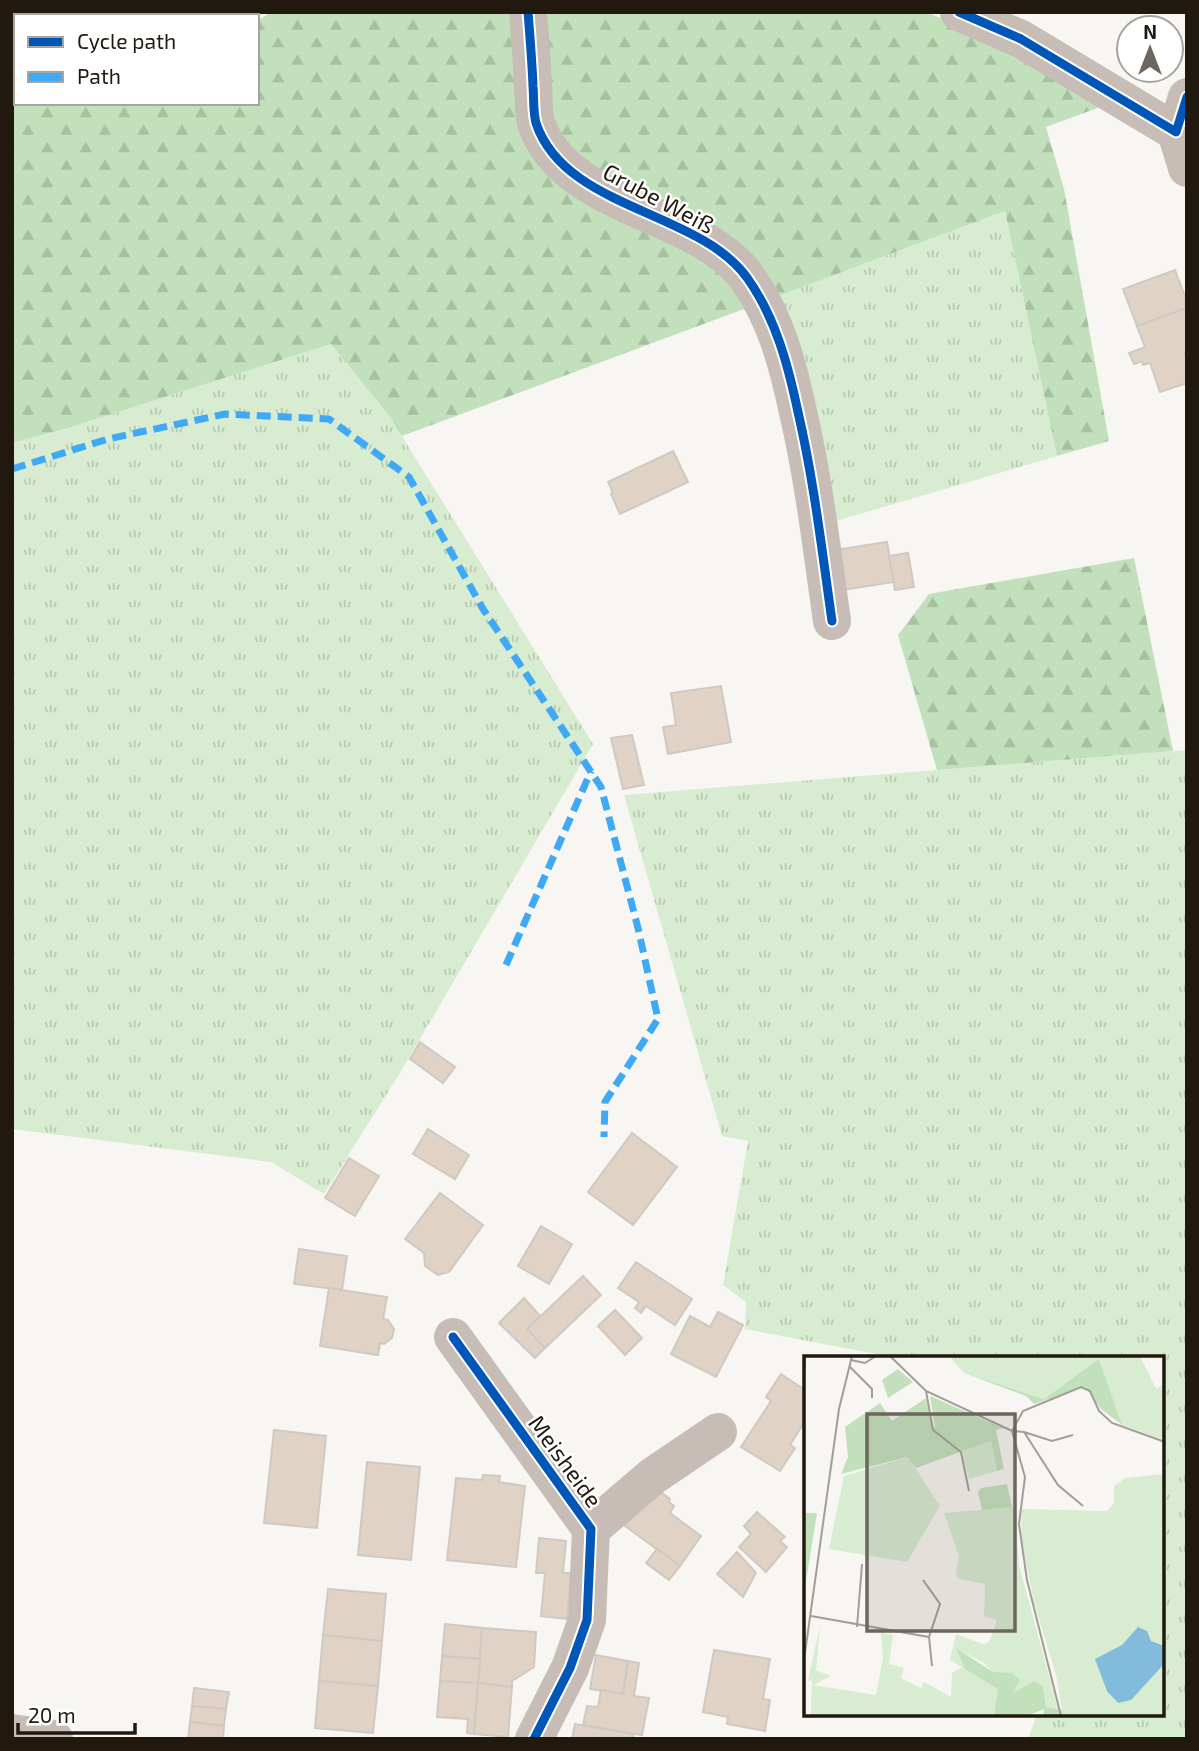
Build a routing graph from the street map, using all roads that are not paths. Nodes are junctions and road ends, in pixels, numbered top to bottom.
1 (528, 12) edge
2 (959, 12) edge
3 (1181, 114) edge
4 (1187, 167) edge
5 (832, 621) dead end
6 (453, 1337) dead end
7 (718, 1432) dead end
8 (591, 1529) junction
9 (12, 1733) edge
10 (54, 1739) edge
11 (534, 1739) edge

1 - 5 street, Grube Weiß
2 - 3 street
3 - 4 street
6 - 8 street, Meisheide
7 - 8 street, Meisheide
8 - 11 street, Meisheide
9 - 10 street

